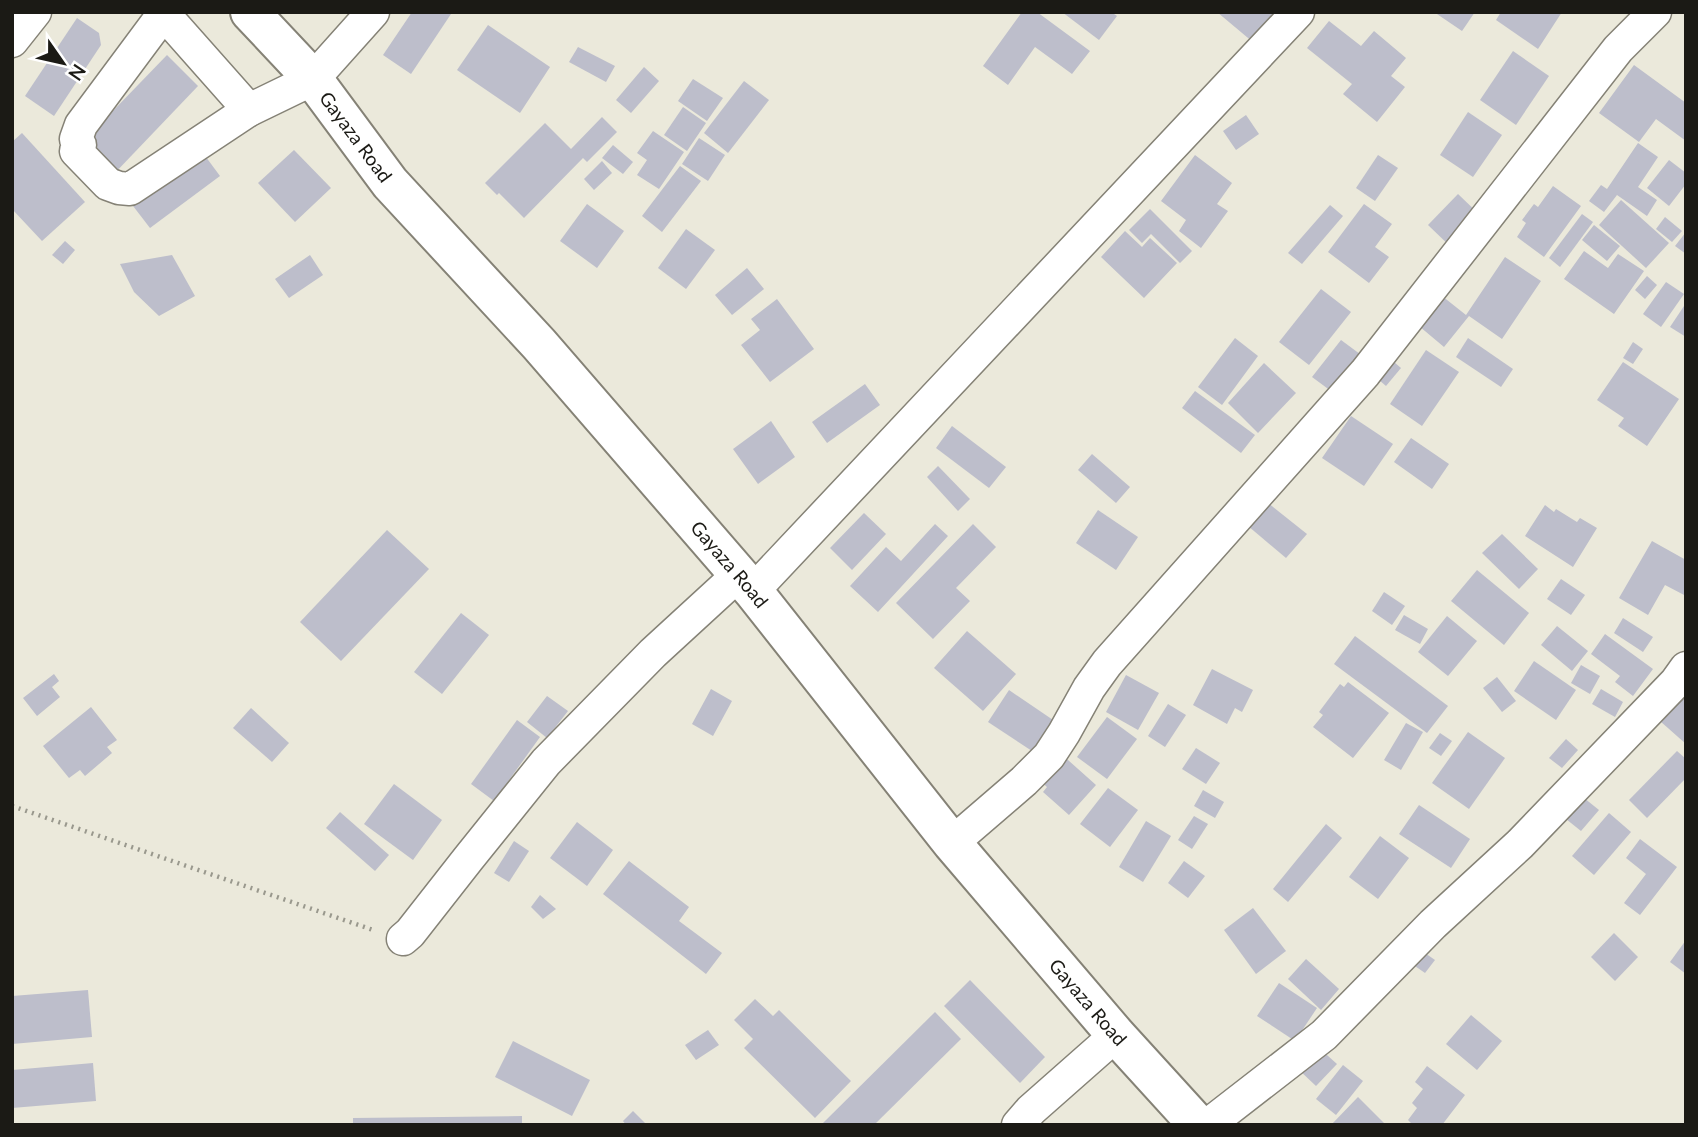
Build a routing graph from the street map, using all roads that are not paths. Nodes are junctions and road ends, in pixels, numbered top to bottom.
1 (35, 12) edge
2 (250, 12) edge
3 (373, 12) edge
4 (1298, 12) edge
5 (1656, 12) edge
6 (164, 13) edge
7 (12, 41) edge
8 (313, 79) junction
9 (249, 110) junction
10 (745, 583) junction
11 (1686, 668) edge
12 (952, 842) junction
13 (403, 939) road end
14 (1116, 1035) junction
15 (1018, 1125) edge
16 (1198, 1125) edge
17 (1208, 1125) edge

1 - 7 street
2 - 8 main road, Gayaza Road
3 - 8 street
4 - 10 street
5 - 12 street
6 - 9 street
6 - 9 street
8 - 9 street
8 - 10 main road, Gayaza Road
10 - 12 main road, Gayaza Road
10 - 13 street
11 - 17 street
12 - 14 main road, Gayaza Road
14 - 15 street
14 - 16 main road, Gayaza Road

